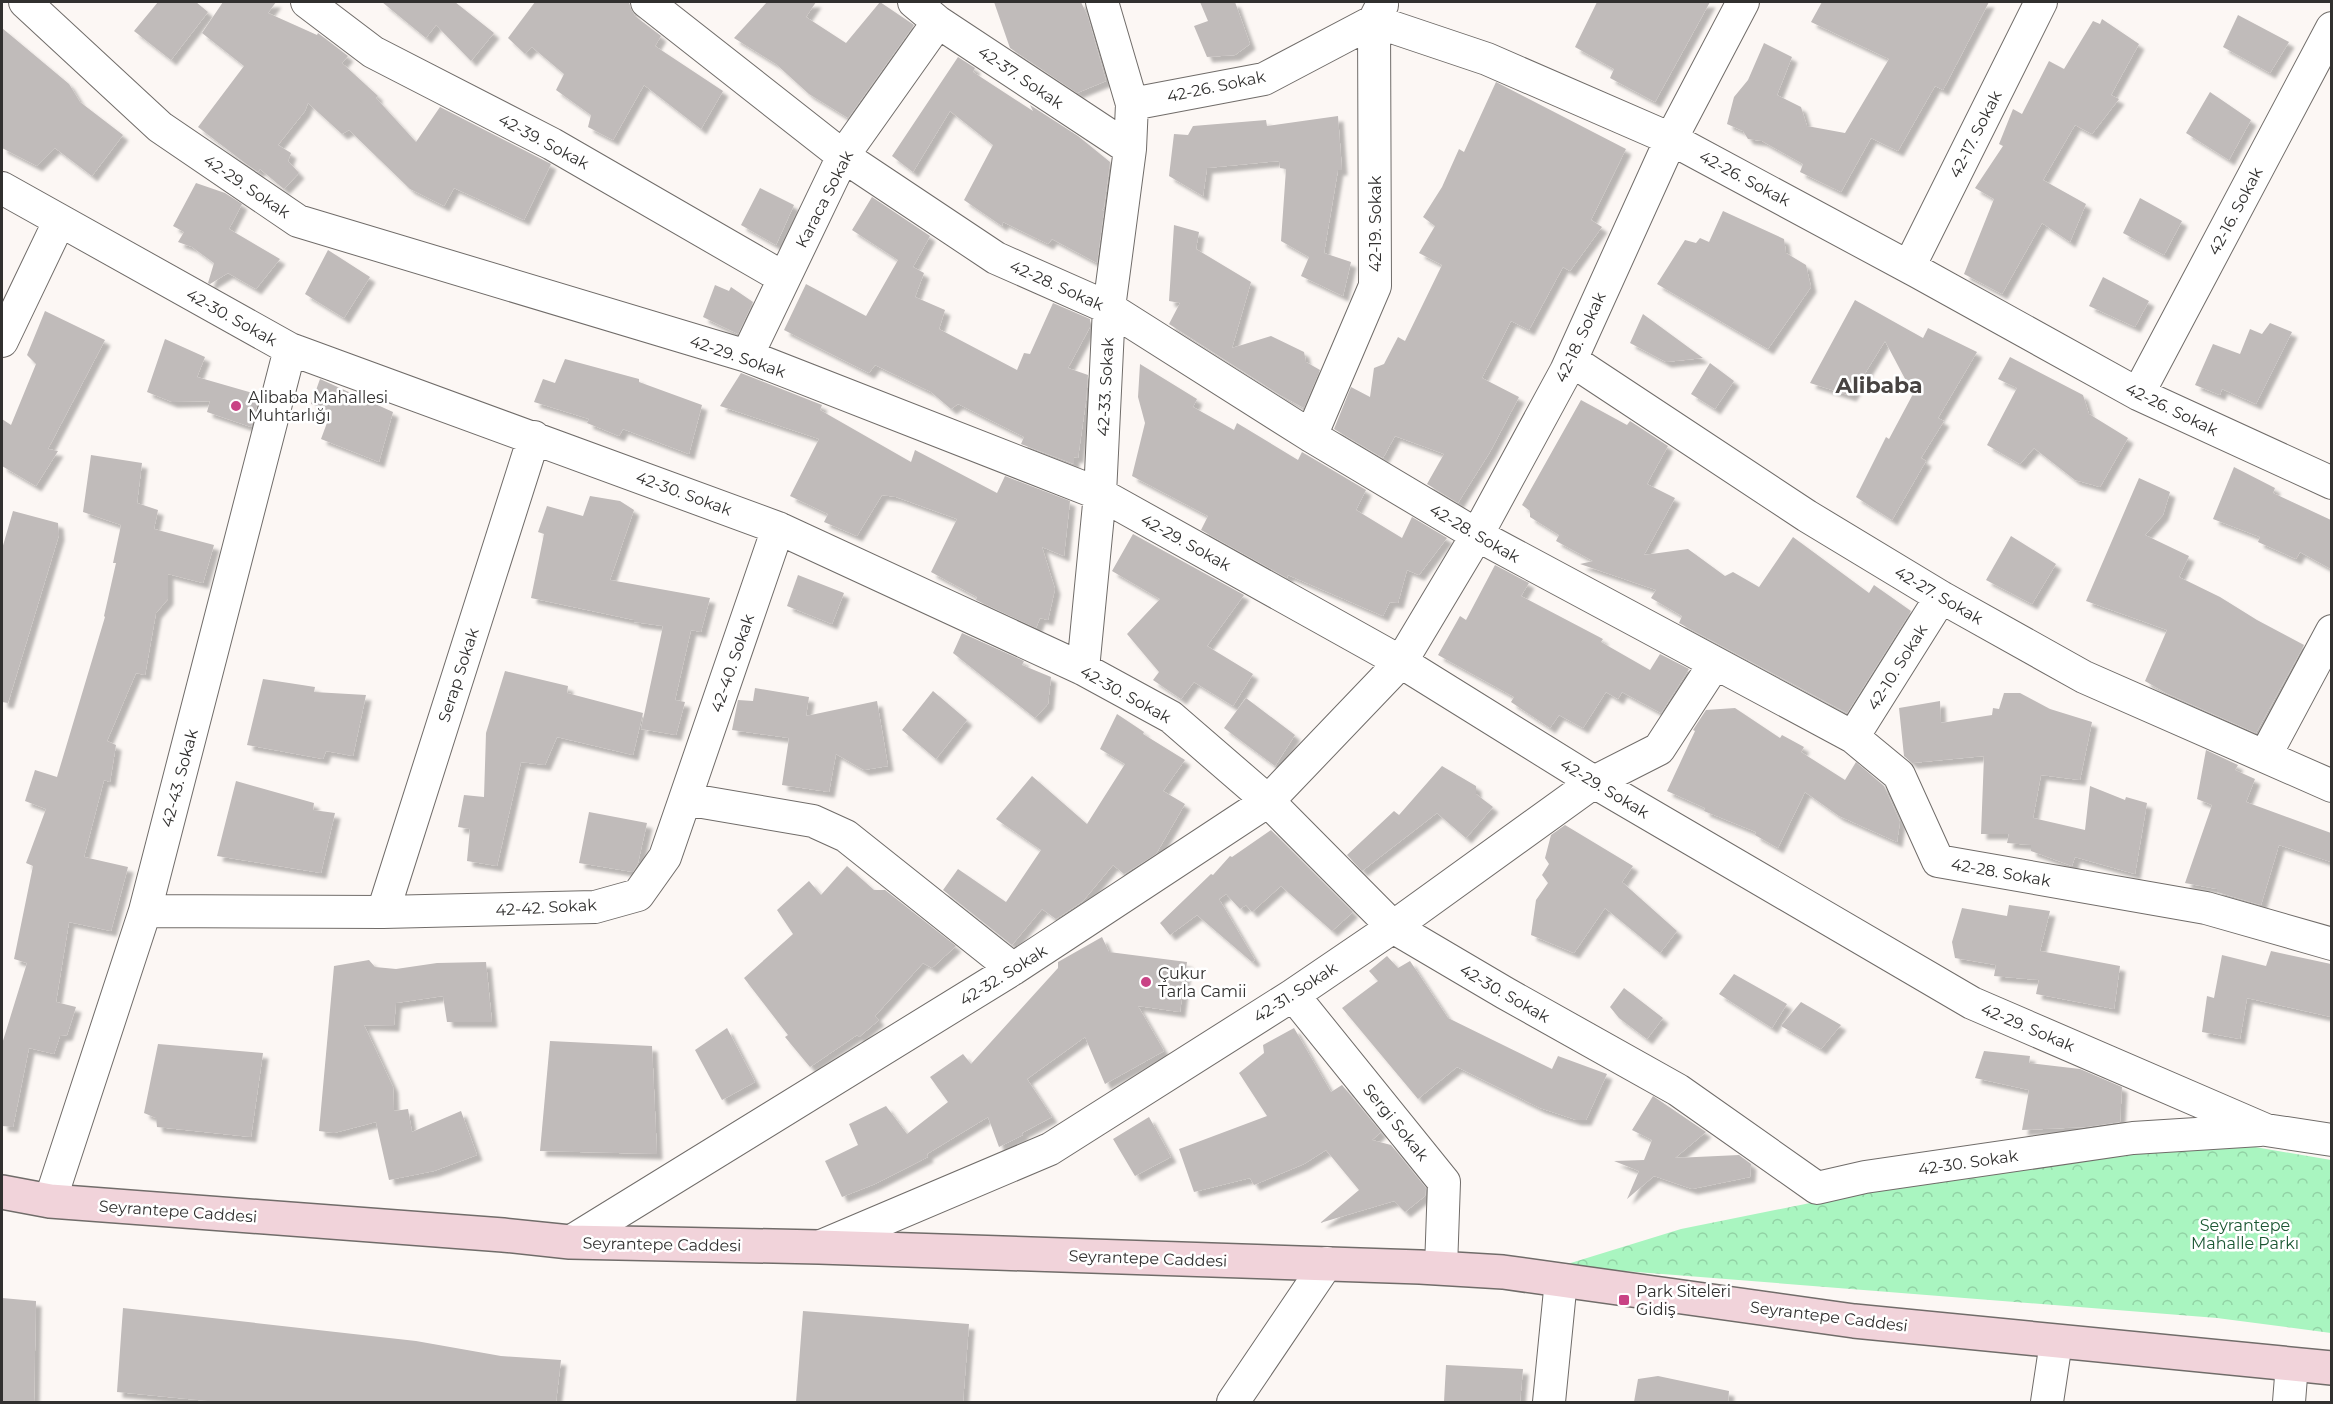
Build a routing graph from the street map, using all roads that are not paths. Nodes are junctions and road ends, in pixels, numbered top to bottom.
1 (25, 2) edge
2 (308, 2) edge
3 (647, 2) edge
4 (914, 2) edge
5 (1103, 2) edge
6 (1743, 2) edge
7 (2042, 2) edge
8 (1379, 11) edge
9 (938, 22) junction
10 (2331, 28) edge
11 (1132, 104) junction
12 (1671, 139) junction
13 (1130, 149) junction
14 (843, 156) junction
15 (2, 188) edge
16 (59, 222) junction
17 (1909, 267) junction
18 (784, 278) junction
19 (1109, 308) junction
20 (2, 341) edge
21 (290, 349) junction
22 (747, 356) junction
23 (1571, 360) junction
24 (2138, 394) junction
25 (1311, 436) junction
26 (534, 437) junction
27 (2331, 483) edge
28 (1101, 494) junction
29 (778, 528) junction
30 (1477, 535) junction
31 (1941, 597) junction
32 (2331, 631) edge
33 (1401, 662) junction
34 (1715, 663) junction
35 (1083, 669) junction
36 (1853, 737) junction
37 (2265, 756) junction
38 (1594, 782) junction
39 (2331, 786) edge
40 (686, 799) junction
41 (1268, 801) junction
42 (145, 911) junction
43 (383, 912) junction
44 (1393, 927) junction
45 (2331, 944) edge
46 (1013, 969) junction
47 (1293, 995) junction
48 (2266, 1130) junction
49 (2331, 1140) edge
50 (2, 1192) edge
51 (50, 1201) junction
52 (570, 1242) junction
53 (819, 1247) junction
54 (1327, 1263) junction
55 (1441, 1268) junction
56 (1561, 1280) junction
57 (2056, 1342) junction
58 (2292, 1364) junction
59 (2331, 1368) edge
60 (2331, 1378) edge
61 (1233, 1402) edge
62 (1549, 1402) edge
63 (2047, 1402) edge
64 (2289, 1402) edge

1 - 22 street, 42-29. Sokak
2 - 18 street, 42-39. Sokak
3 - 14 street, 42-28. Sokak
4 - 9 street, 42-37. Sokak
5 - 11 street, 42-33. Sokak
6 - 12 street, 42-18. Sokak
7 - 17 street, 42-17. Sokak
8 - 11 street, 42-26. Sokak
8 - 12 street, 42-26. Sokak
8 - 25 street, 42-19. Sokak
9 - 13 street, 42-37. Sokak
9 - 14 street, Karaca Sokak
10 - 24 street, 42-16. Sokak
11 - 13 street, 42-33. Sokak
12 - 17 street, 42-26. Sokak
12 - 23 street, 42-18. Sokak
13 - 19 street, 42-33. Sokak
14 - 18 street, Karaca Sokak
14 - 19 street, 42-28. Sokak
15 - 16 street, 42-30. Sokak
16 - 20 street
16 - 21 street, 42-30. Sokak
17 - 24 street, 42-26. Sokak
18 - 22 street, Karaca Sokak
19 - 25 street, 42-28. Sokak
19 - 28 street, 42-33. Sokak
21 - 26 street, 42-30. Sokak
21 - 42 street, 42-43. Sokak
22 - 28 street, 42-29. Sokak
23 - 30 street, 42-18. Sokak
23 - 31 street, 42-27. Sokak
24 - 27 street, 42-26. Sokak
25 - 30 street, 42-28. Sokak
26 - 29 street, 42-30. Sokak
26 - 43 street, Serap Sokak
28 - 33 street, 42-29. Sokak
28 - 35 street, 42-33. Sokak
29 - 35 street, 42-30. Sokak
29 - 40 street, 42-40. Sokak
30 - 33 street, 42-18. Sokak
30 - 34 street, 42-28. Sokak
31 - 36 street, 42-10. Sokak
31 - 37 street, 42-27. Sokak
32 - 37 street
33 - 38 street, 42-29. Sokak
33 - 41 street, 42-32. Sokak
34 - 36 street, 42-28. Sokak
34 - 38 street, 42-31. Sokak
35 - 41 street, 42-30. Sokak
36 - 45 street, 42-28. Sokak
37 - 39 street, 42-27. Sokak
38 - 44 street, 42-31. Sokak
38 - 48 street, 42-29. Sokak
40 - 43 street, 42-42. Sokak
40 - 46 street
41 - 44 street, 42-30. Sokak
41 - 46 street, 42-32. Sokak
42 - 43 street, 42-42. Sokak
42 - 51 street, 42-43. Sokak
44 - 47 street, 42-31. Sokak
44 - 48 street, 42-30. Sokak
46 - 52 street, 42-32. Sokak
47 - 53 street, 42-31. Sokak
47 - 55 street, Sergi Sokak
48 - 49 street, 42-29. Sokak
50 - 51 street, Seyrantepe Caddesi
51 - 52 street, Seyrantepe Caddesi
52 - 53 street, Seyrantepe Caddesi
53 - 54 street, Seyrantepe Caddesi
54 - 55 street, Seyrantepe Caddesi
54 - 61 street
55 - 56 street, Seyrantepe Caddesi
56 - 57 street, Seyrantepe Caddesi
56 - 62 street
57 - 58 street, Seyrantepe Caddesi
57 - 63 street
58 - 59 street, Seyrantepe Caddesi
58 - 60 street, Seyrantepe Caddesi
58 - 64 street

